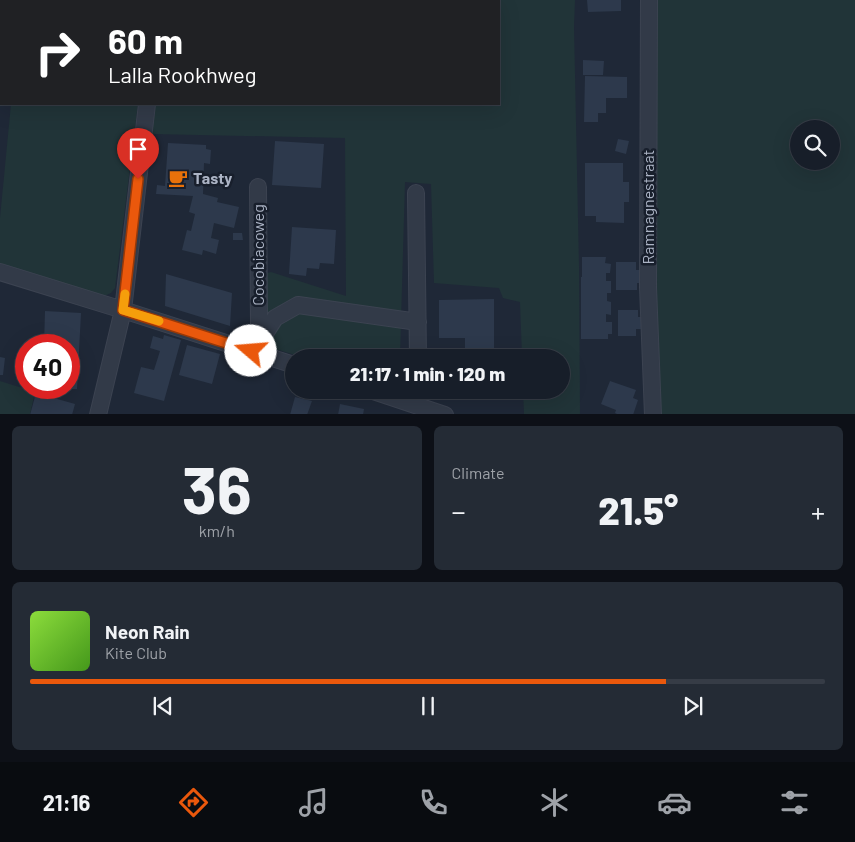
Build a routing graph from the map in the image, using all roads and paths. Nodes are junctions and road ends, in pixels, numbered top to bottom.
1 (649, 0) edge
2 (147, 105) edge
3 (258, 187) dead end
4 (416, 193) dead end
5 (0, 272) edge
6 (123, 310) junction
7 (418, 322) junction
8 (418, 349) edge
9 (255, 352) junction
10 (285, 362) edge
11 (398, 399) edge
12 (419, 399) edge
13 (419, 406) junction
14 (98, 414) edge
15 (446, 414) edge
16 (653, 414) edge

1 - 16 street, Ramnagnestraat
2 - 6 street
3 - 9 street, Cocobiacoweg
4 - 7 street
5 - 6 street
6 - 9 street
6 - 14 street
7 - 8 street
7 - 9 street
9 - 10 street
11 - 13 street
12 - 13 street
13 - 15 street

